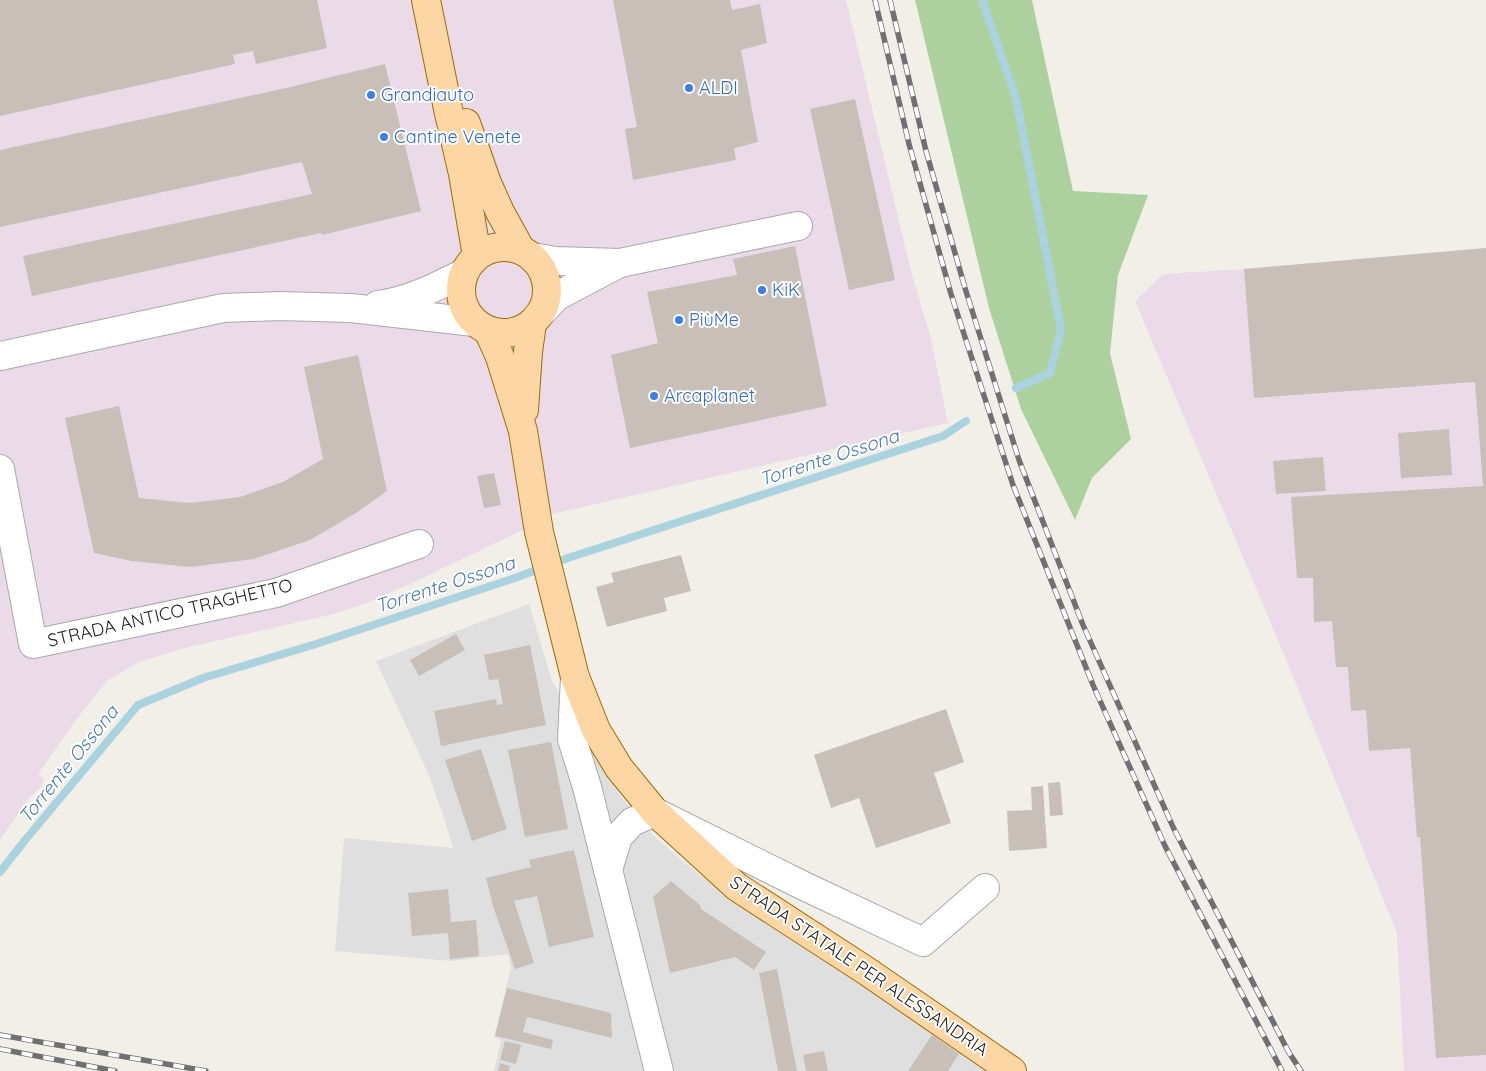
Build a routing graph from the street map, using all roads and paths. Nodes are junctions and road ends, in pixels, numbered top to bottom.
1 (426, 0) edge
2 (434, 37) junction
3 (798, 226) dead end
4 (527, 254) junction
5 (620, 263) junction
6 (471, 265) junction
7 (351, 308) junction
8 (534, 320) junction
9 (481, 326) junction
10 (0, 356) edge
11 (523, 431) junction
12 (0, 469) edge
13 (418, 544) dead end
14 (575, 676) junction
15 (655, 812) junction
16 (608, 870) junction
17 (984, 888) dead end
18 (659, 1071) edge
19 (1012, 1071) edge

1 - 2 main road, STRADA STATALE PER ALESSANDRIA
2 - 4 main road, STRADA STATALE PER ALESSANDRIA
2 - 6 main road, STRADA STATALE PER ALESSANDRIA
3 - 5 street
4 - 5 street
4 - 6 main road
4 - 8 main road, STRADA STATALE PER ALESSANDRIA
5 - 8 street
6 - 7 street
6 - 9 main road, STRADA STATALE PER ALESSANDRIA
7 - 9 street
7 - 10 street
8 - 9 main road
8 - 11 main road, STRADA STATALE PER ALESSANDRIA
9 - 11 main road, STRADA STATALE PER ALESSANDRIA
11 - 14 main road, STRADA STATALE PER ALESSANDRIA
12 - 13 street, STRADA ANTICO TRAGHETTO
14 - 15 main road, STRADA STATALE PER ALESSANDRIA
14 - 16 street
15 - 16 street
15 - 17 street
15 - 19 main road, STRADA STATALE PER ALESSANDRIA
16 - 18 street

